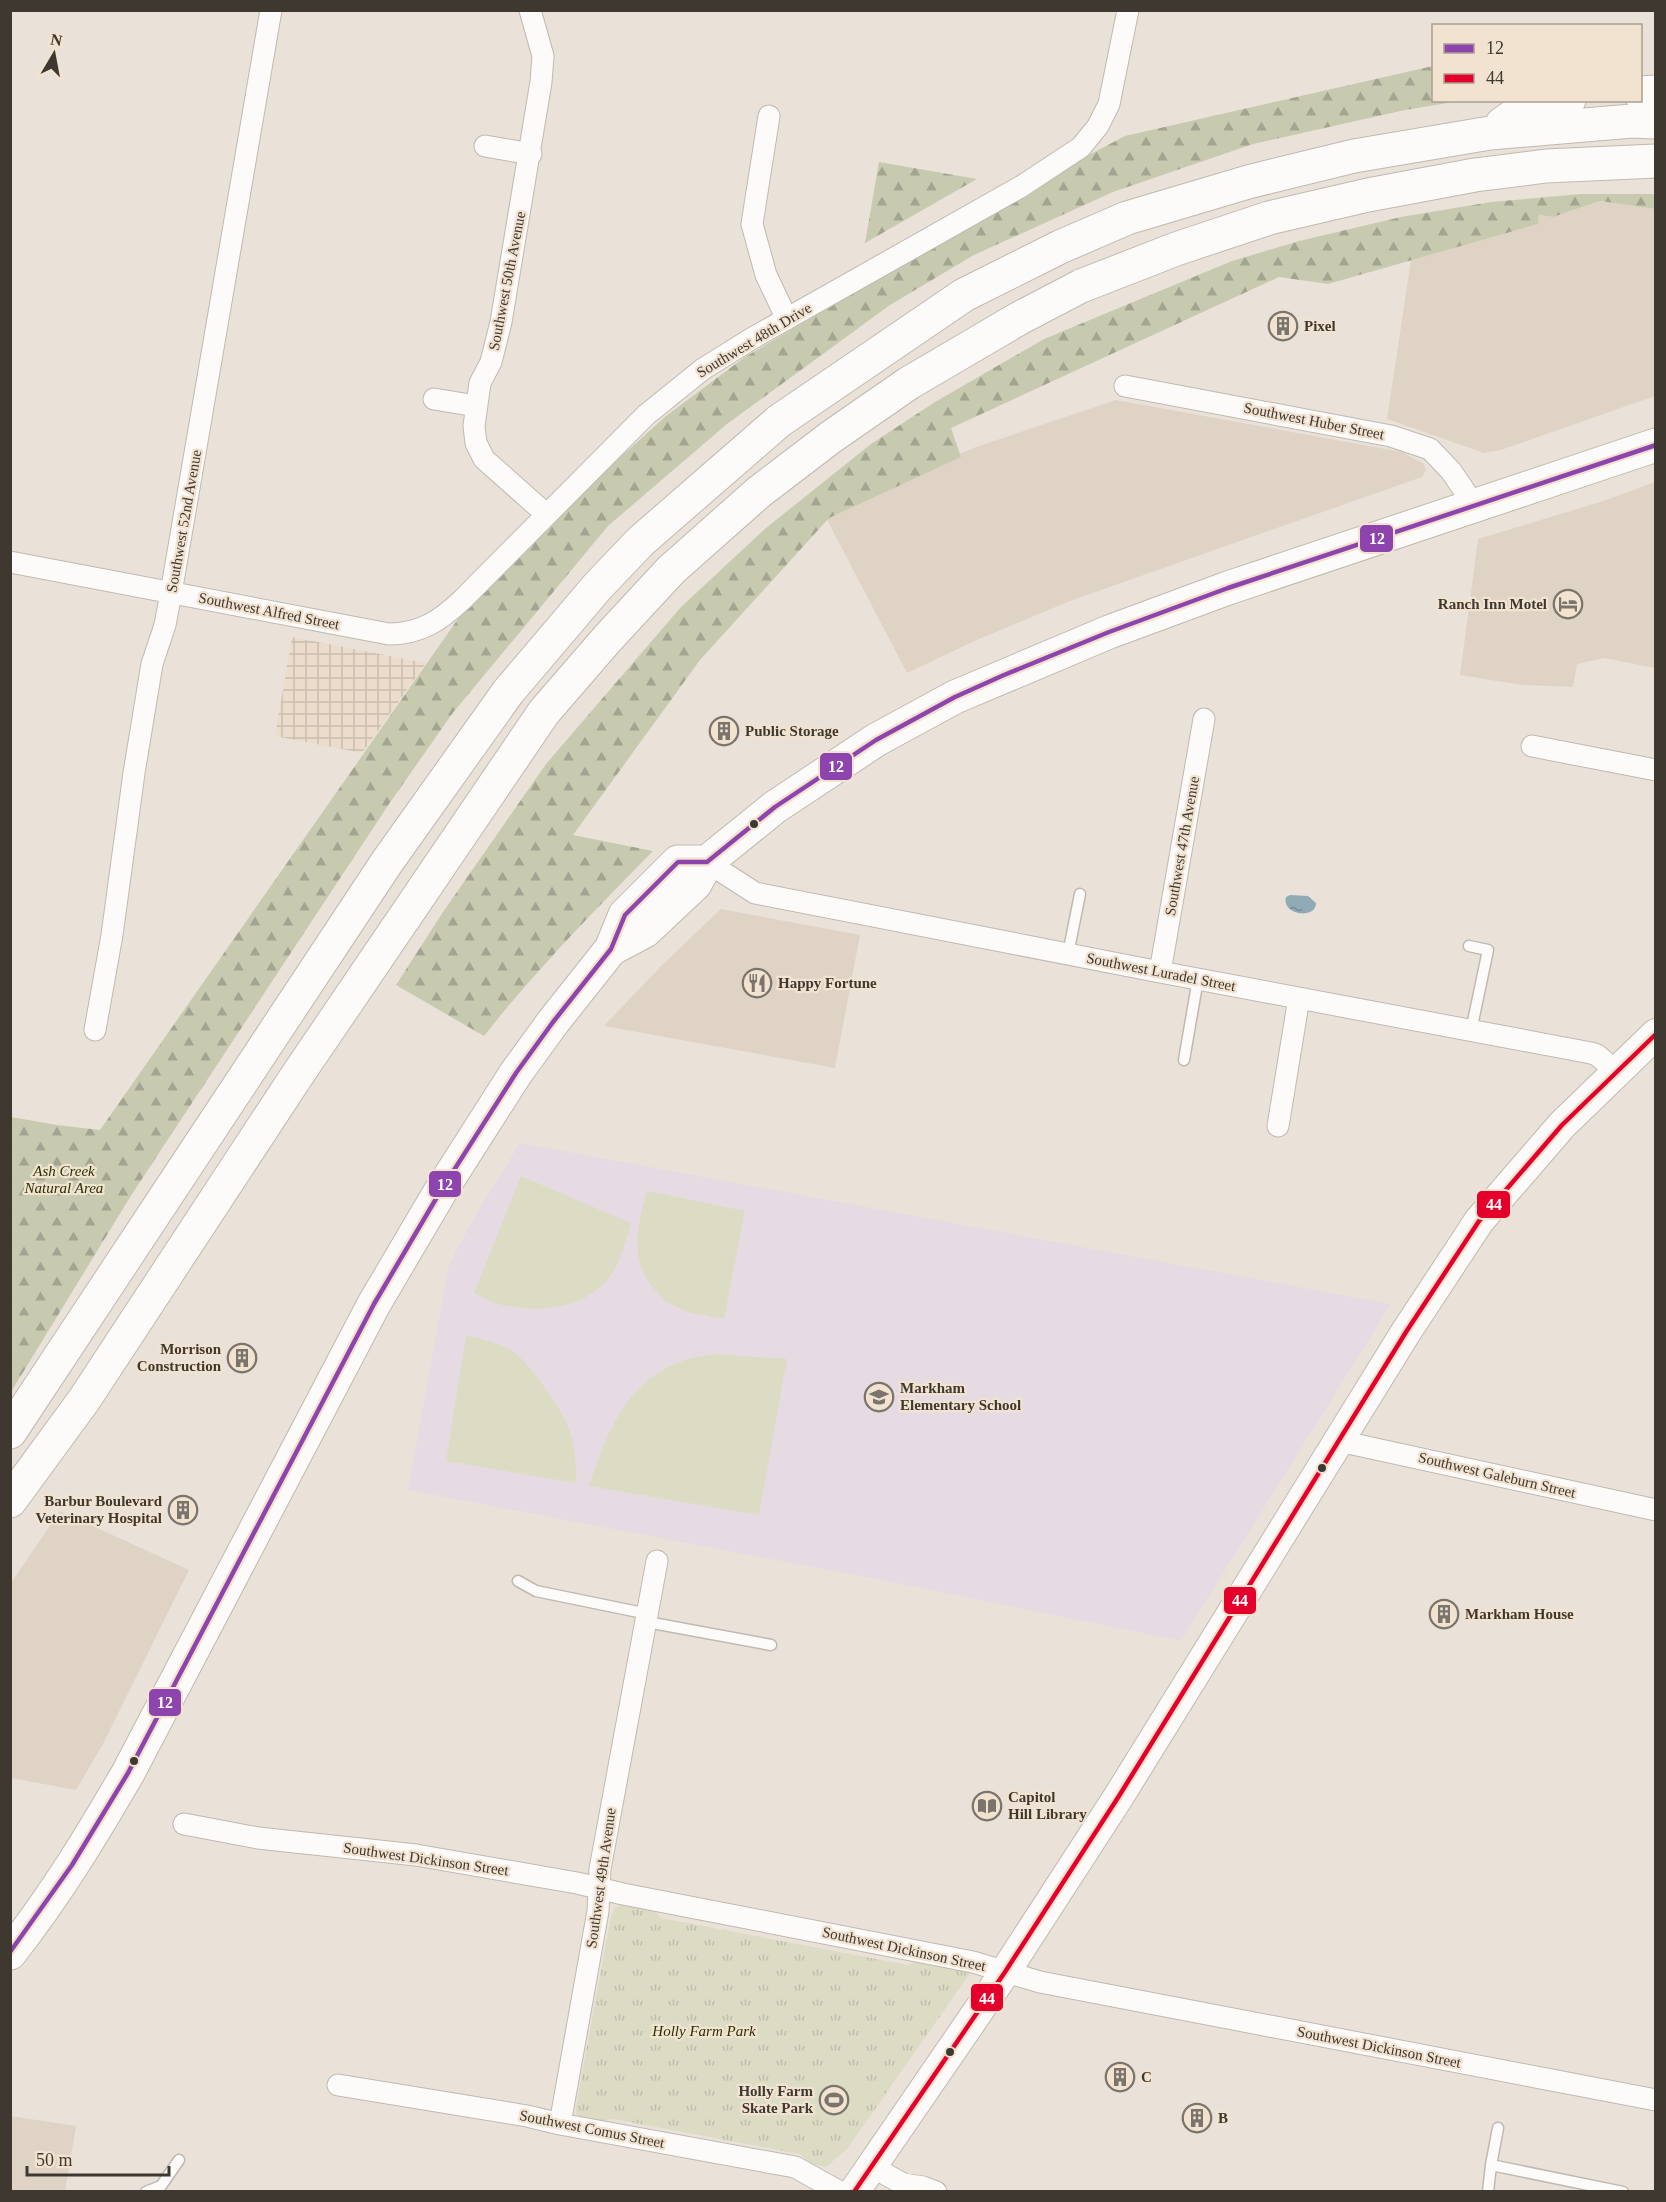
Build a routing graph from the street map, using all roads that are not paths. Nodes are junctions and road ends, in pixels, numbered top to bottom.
1 (271, 10) edge
2 (530, 10) edge
3 (1128, 10) edge
4 (1559, 102) edge
5 (769, 116) dead end
6 (1656, 122) edge
7 (1490, 133) junction
8 (485, 146) dead end
9 (531, 154) junction
10 (1656, 161) edge
11 (787, 319) junction
12 (1125, 386) dead end
13 (434, 399) dead end
14 (476, 406) junction
15 (1656, 445) edge
16 (1474, 505) junction
17 (546, 514) junction
18 (10, 562) edge
19 (171, 593) junction
20 (421, 630) joint
21 (1204, 719) dead end
22 (1532, 746) dead end
23 (1656, 770) edge
24 (707, 862) junction
25 (1080, 894) dead end
26 (1469, 946) dead end
27 (1068, 954) junction
28 (1160, 972) junction
29 (1198, 979) junction
30 (1299, 998) junction
31 (95, 1030) dead end
32 (1472, 1031) junction
33 (1656, 1034) edge
34 (1184, 1060) dead end
35 (1617, 1072) junction
36 (1278, 1126) dead end
37 (10, 1432) edge
38 (1339, 1441) junction
39 (10, 1501) edge
40 (1656, 1510) edge
41 (657, 1561) dead end
42 (518, 1581) dead end
43 (647, 1618) junction
44 (771, 1645) dead end
45 (184, 1824) dead end
46 (598, 1888) junction
47 (10, 1953) edge
48 (1005, 1972) junction
49 (338, 2085) dead end
50 (1656, 2100) edge
51 (560, 2124) junction
52 (1498, 2128) dead end
53 (179, 2160) dead end
54 (872, 2166) junction
55 (1491, 2166) junction
56 (932, 2191) edge
57 (146, 2192) edge
58 (840, 2192) edge
59 (854, 2192) edge
60 (1488, 2192) edge
61 (1623, 2192) edge

1 - 19 street, Southwest 52nd Avenue
2 - 9 street, Southwest 50th Avenue
3 - 11 street, Southwest 48th Drive
4 - 7 main road
5 - 11 street
6 - 7 main road
7 - 37 main road
8 - 9 street
9 - 14 street, Southwest 50th Avenue
10 - 39 main road
11 - 17 street, Southwest 48th Drive
12 - 16 street, Southwest Huber Street
13 - 14 street
14 - 17 street, Southwest 50th Avenue
15 - 16 main road
16 - 24 main road
17 - 20 street, Southwest 48th Drive
18 - 19 street, Southwest Alfred Street
19 - 20 street, Southwest Alfred Street
19 - 31 street, Southwest 52nd Avenue
21 - 28 street, Southwest 47th Avenue
22 - 23 street
24 - 27 street, Southwest Luradel Street
24 - 47 main road
25 - 27 lane
26 - 32 lane
27 - 28 street, Southwest Luradel Street
28 - 29 street, Southwest Luradel Street
29 - 30 street, Southwest Luradel Street
29 - 34 lane
30 - 32 street, Southwest Luradel Street
30 - 36 street
32 - 35 street, Southwest Luradel Street
33 - 35 main road
35 - 38 main road
38 - 40 street, Southwest Galeburn Street
38 - 48 main road
41 - 43 street, Southwest 49th Avenue
42 - 43 lane
43 - 44 lane
43 - 46 street, Southwest 49th Avenue
45 - 46 street, Southwest Dickinson Street
46 - 48 street, Southwest Dickinson Street
46 - 51 street, Southwest 49th Avenue
48 - 50 street, Southwest Dickinson Street
48 - 54 main road
49 - 51 street, Southwest Comus Street
51 - 58 street, Southwest Comus Street
52 - 55 lane
53 - 57 lane
54 - 56 street
54 - 59 main road
55 - 60 lane
55 - 61 lane

